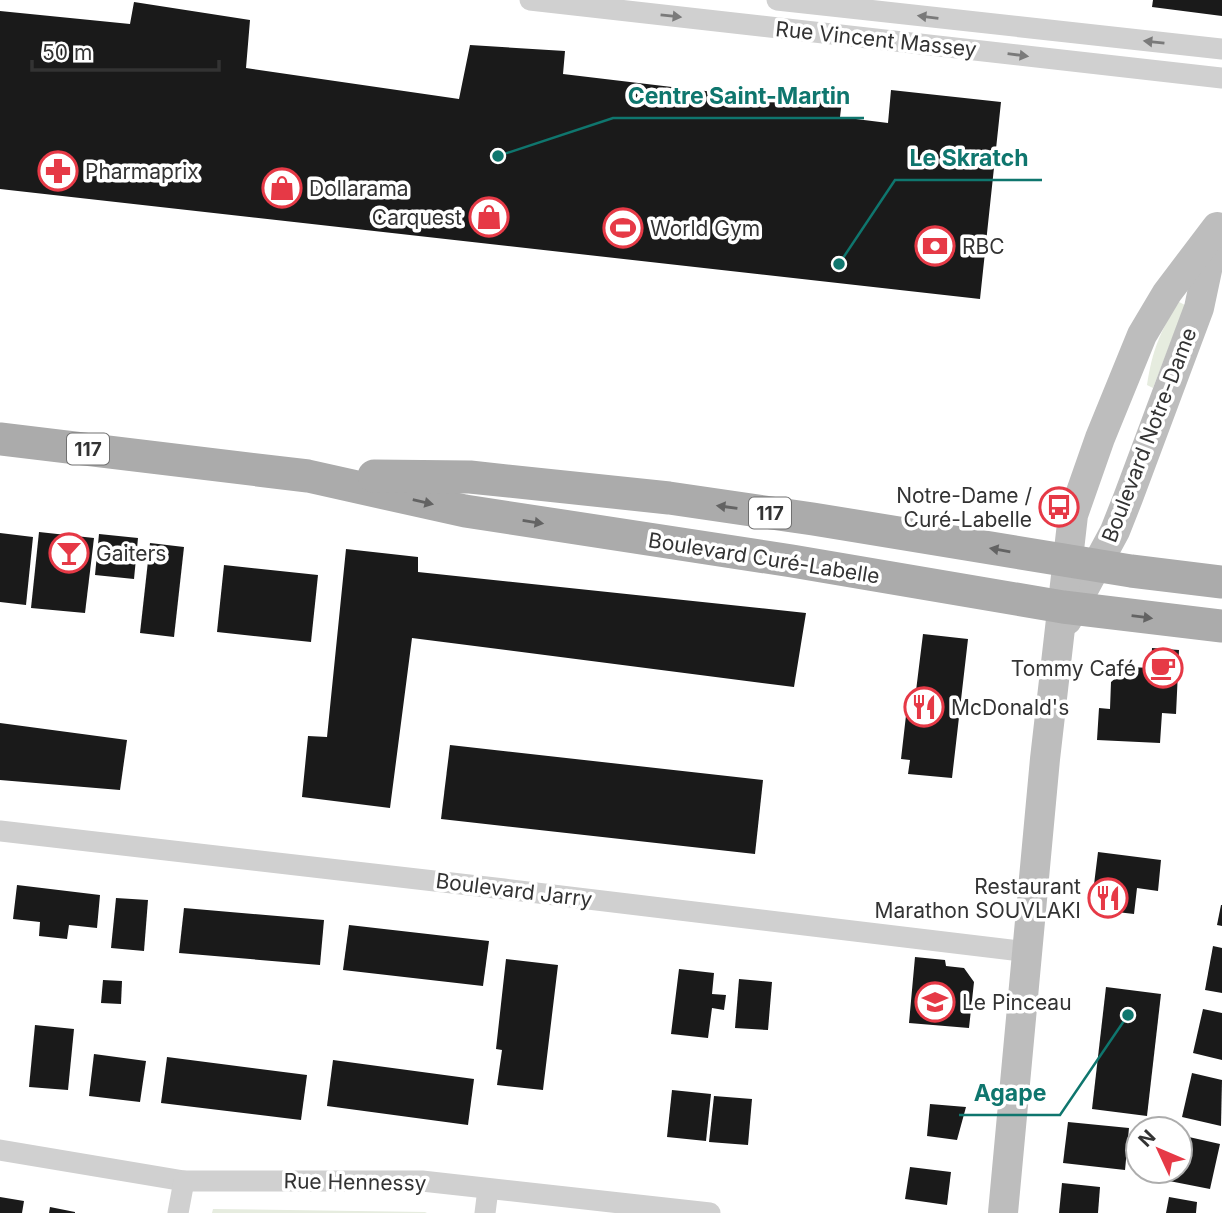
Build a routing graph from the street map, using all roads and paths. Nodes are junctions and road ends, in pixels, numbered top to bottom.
1 (530, 0) edge
2 (777, 0) edge
3 (1222, 49) edge
4 (1222, 78) edge
5 (1219, 220) edge
6 (0, 439) edge
7 (308, 476) junction
8 (1082, 563) junction
9 (1222, 582) edge
10 (1066, 617) junction
11 (1222, 626) edge
12 (0, 831) edge
13 (1028, 952) junction
14 (0, 1150) edge
15 (184, 1181) junction
16 (488, 1189) junction
17 (178, 1213) edge
18 (485, 1213) edge
19 (710, 1213) edge
20 (1003, 1213) edge

1 -> 4 street, Rue Vincent Massey
3 -> 2 street, Rue Vincent Massey
5 - 8 street, Boulevard Notre-Dame
5 - 8 street, Boulevard Notre-Dame
6 - 7 main road, Boulevard Curé-Labelle / 117
8 -> 7 main road, Boulevard Curé-Labelle / 117
7 -> 10 main road, Boulevard Curé-Labelle / 117
8 - 9 main road, Boulevard Curé-Labelle / 117
8 - 10 street, Boulevard Notre-Dame
10 -> 11 main road, Boulevard Curé-Labelle / 117
10 - 13 street, Boulevard Notre-Dame
12 - 13 street, Boulevard Jarry
13 - 20 street, Boulevard Notre-Dame
14 - 15 street, Rue Hennessy
15 - 16 street, Rue Hennessy
15 - 17 street
16 - 18 street
16 - 19 street, Rue Hennessy

